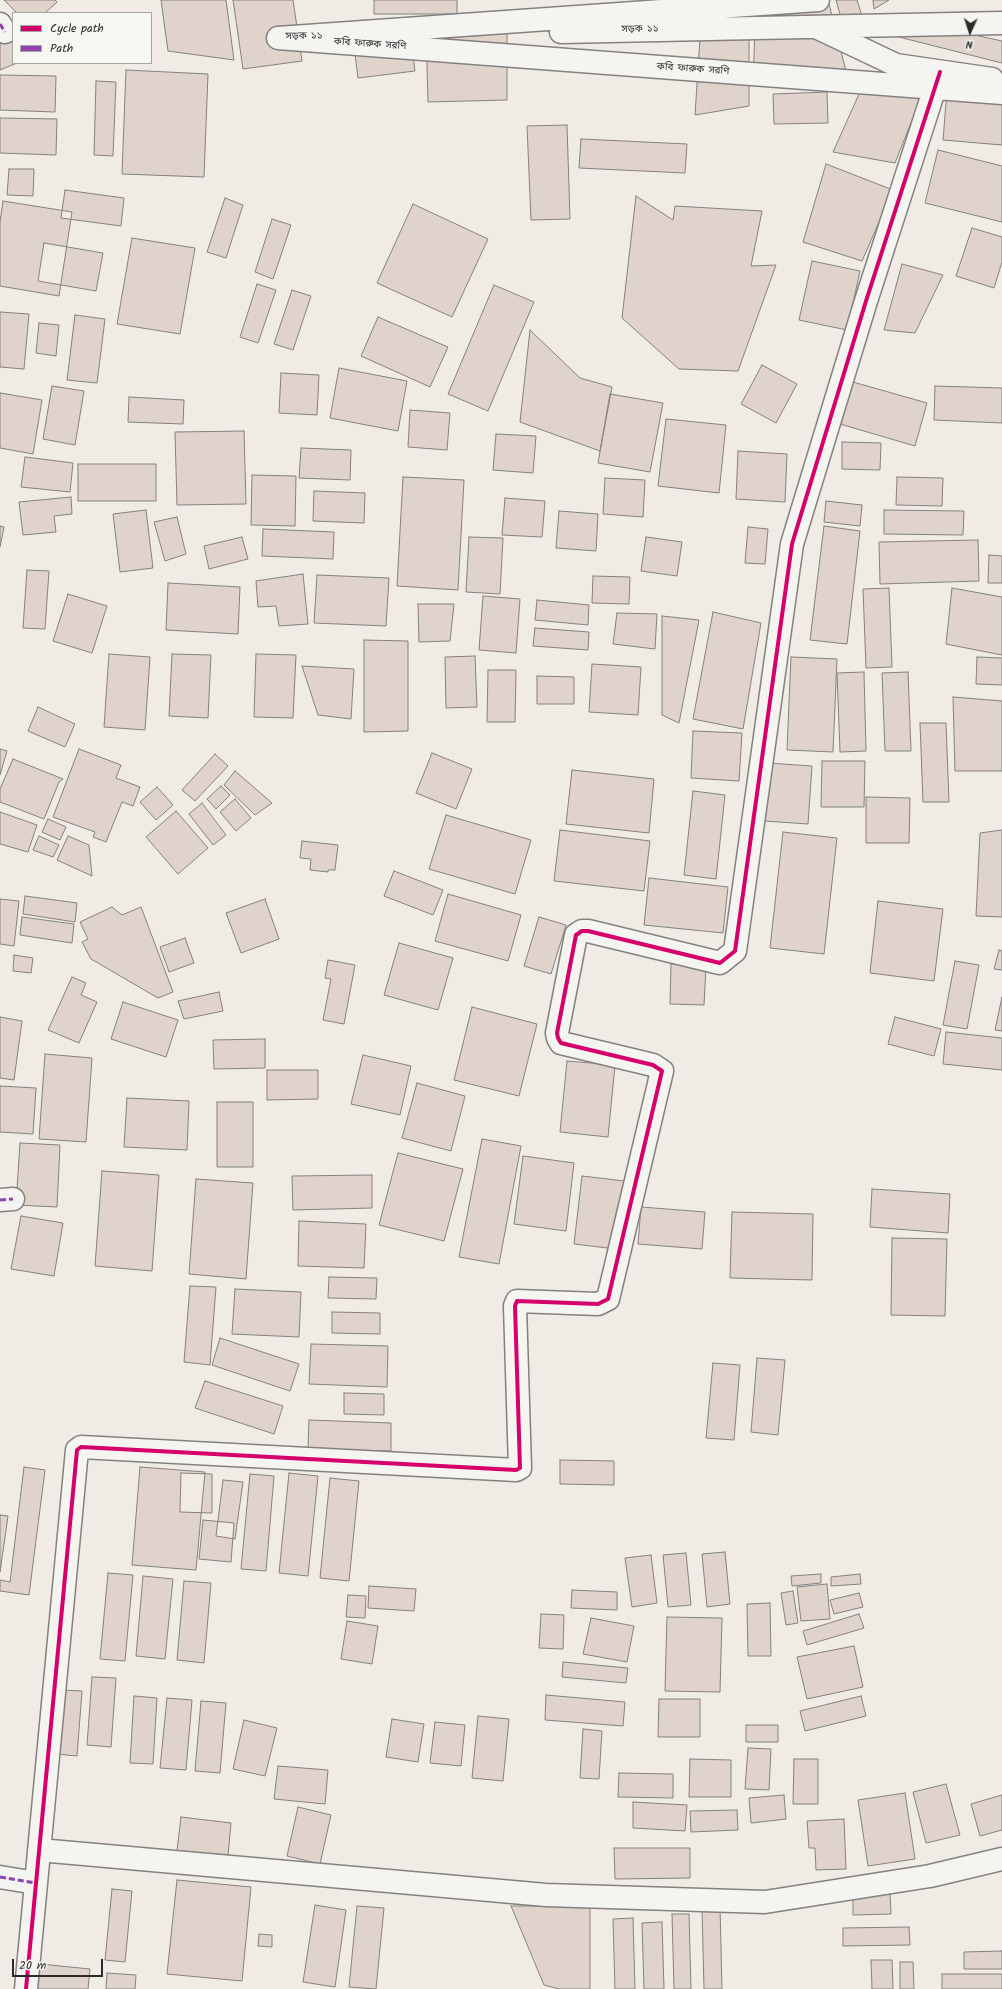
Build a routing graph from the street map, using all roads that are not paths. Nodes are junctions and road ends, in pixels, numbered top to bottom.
1 (782, 0) edge
2 (818, 0) edge
3 (1002, 23) edge
4 (278, 38) junction
5 (940, 72) junction
6 (1002, 80) edge
7 (1002, 93) edge
8 (39, 1850) junction
9 (1002, 1859) edge
10 (0, 1877) edge
11 (36, 1883) junction
12 (26, 1989) edge

1 - 5 street
2 - 4 street, কবি ফারুক সরণি
3 - 4 street, সড়ক ১১
4 - 7 street, কবি ফারুক সরণি
5 - 6 street
5 - 8 street
8 - 9 street
8 - 11 street
10 - 11 street
11 - 12 street

